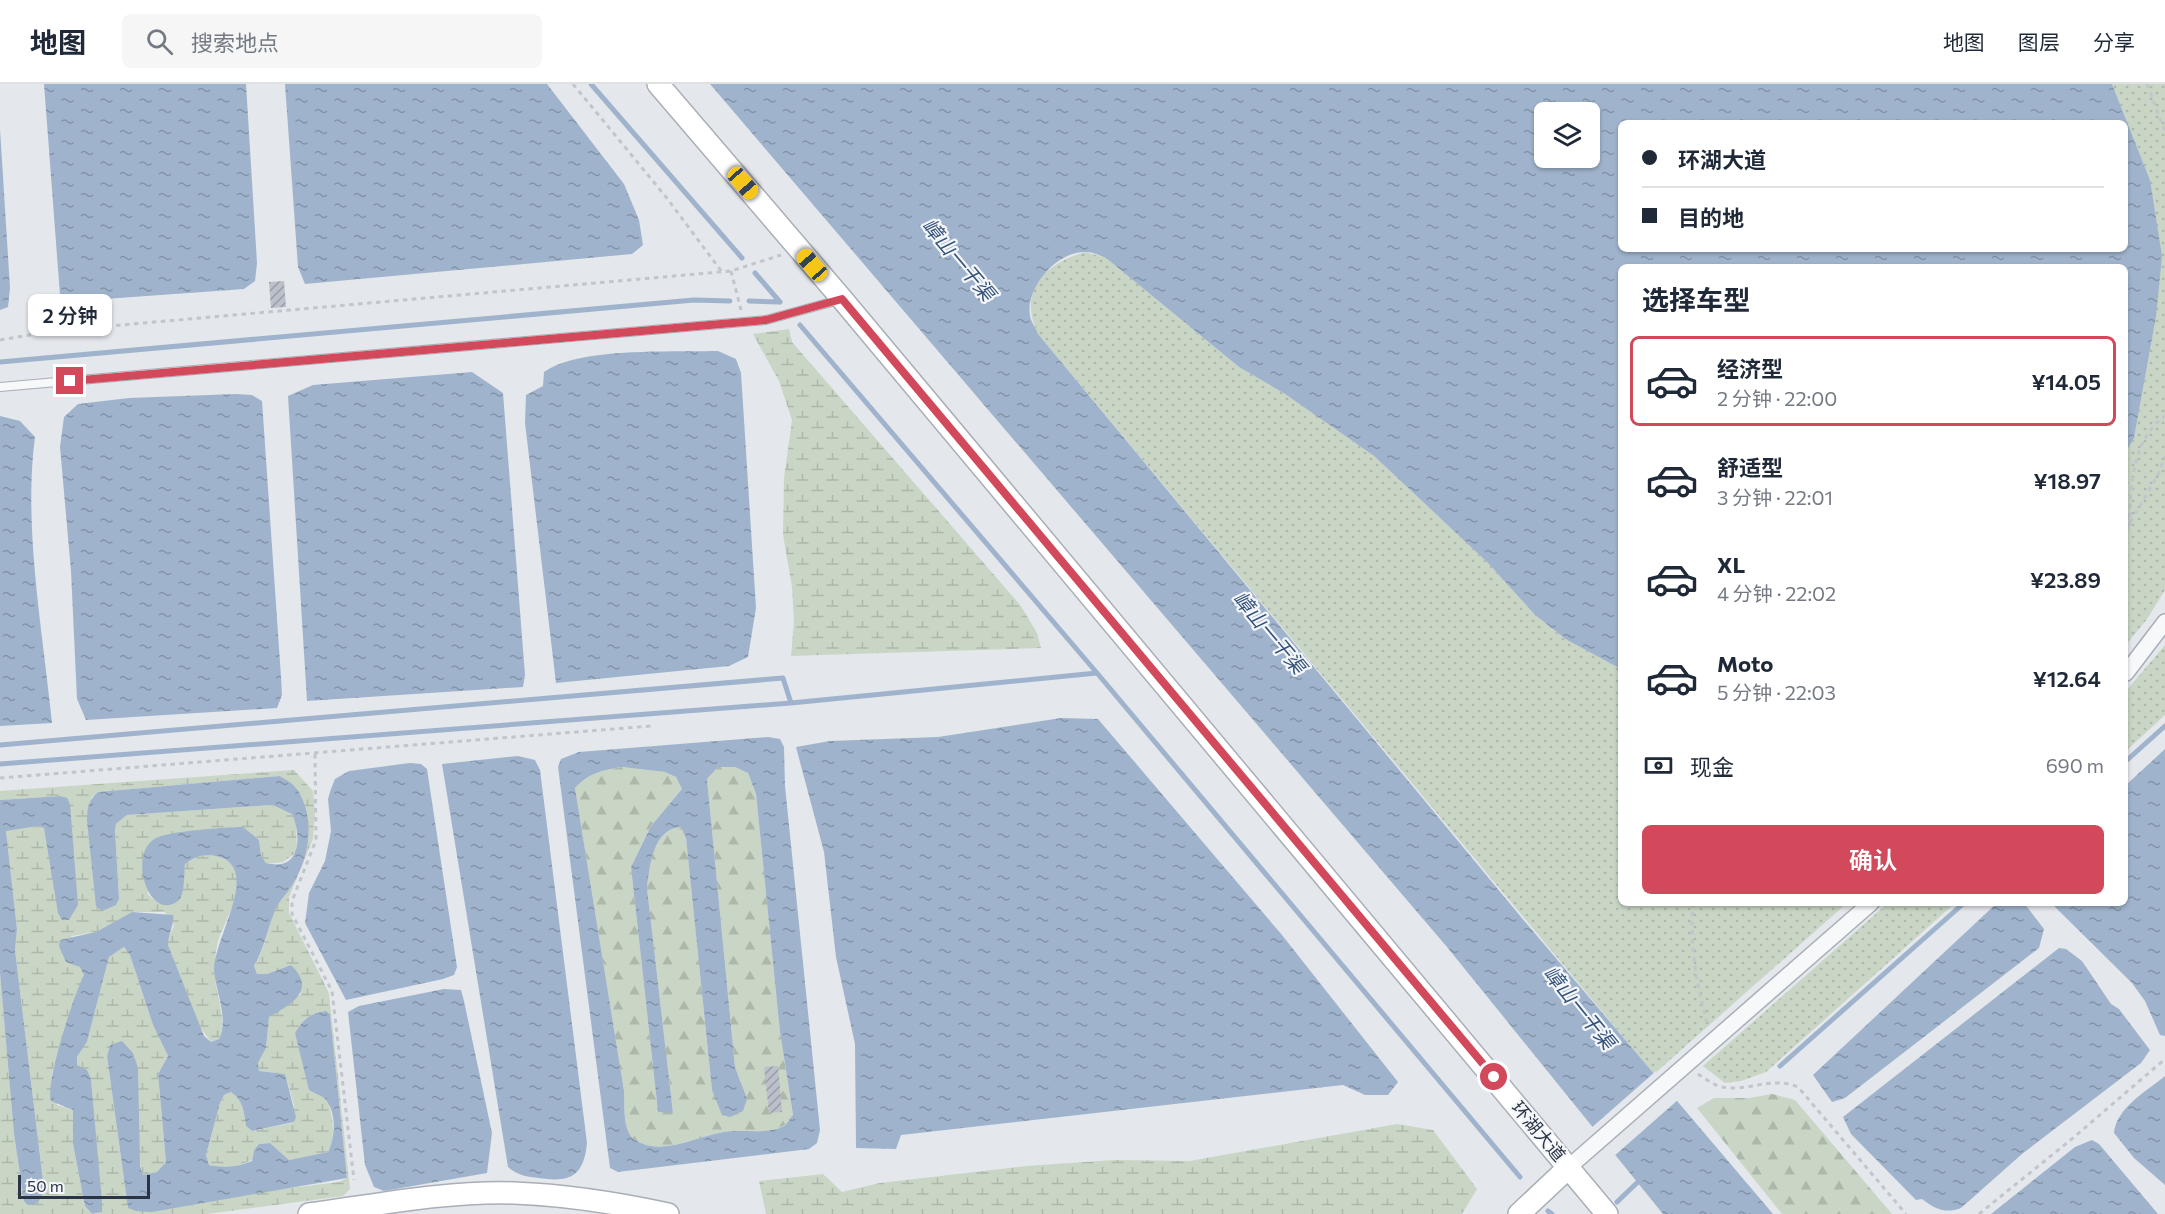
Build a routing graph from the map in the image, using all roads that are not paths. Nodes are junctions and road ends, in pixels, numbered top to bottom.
1 (658, 84) edge
2 (842, 299) junction
3 (0, 387) edge
4 (2165, 622) edge
5 (2128, 670) edge
6 (1868, 906) edge
7 (1569, 1167) junction
8 (309, 1214) edge
9 (668, 1214) edge
10 (1519, 1214) edge
11 (1606, 1214) edge

1 - 2 main road, 环湖大道
2 - 3 lane
2 - 7 main road, 环湖大道
4 - 5 street
6 - 7 street
7 - 10 main road
7 - 11 main road, 环湖大道
8 - 9 main road

